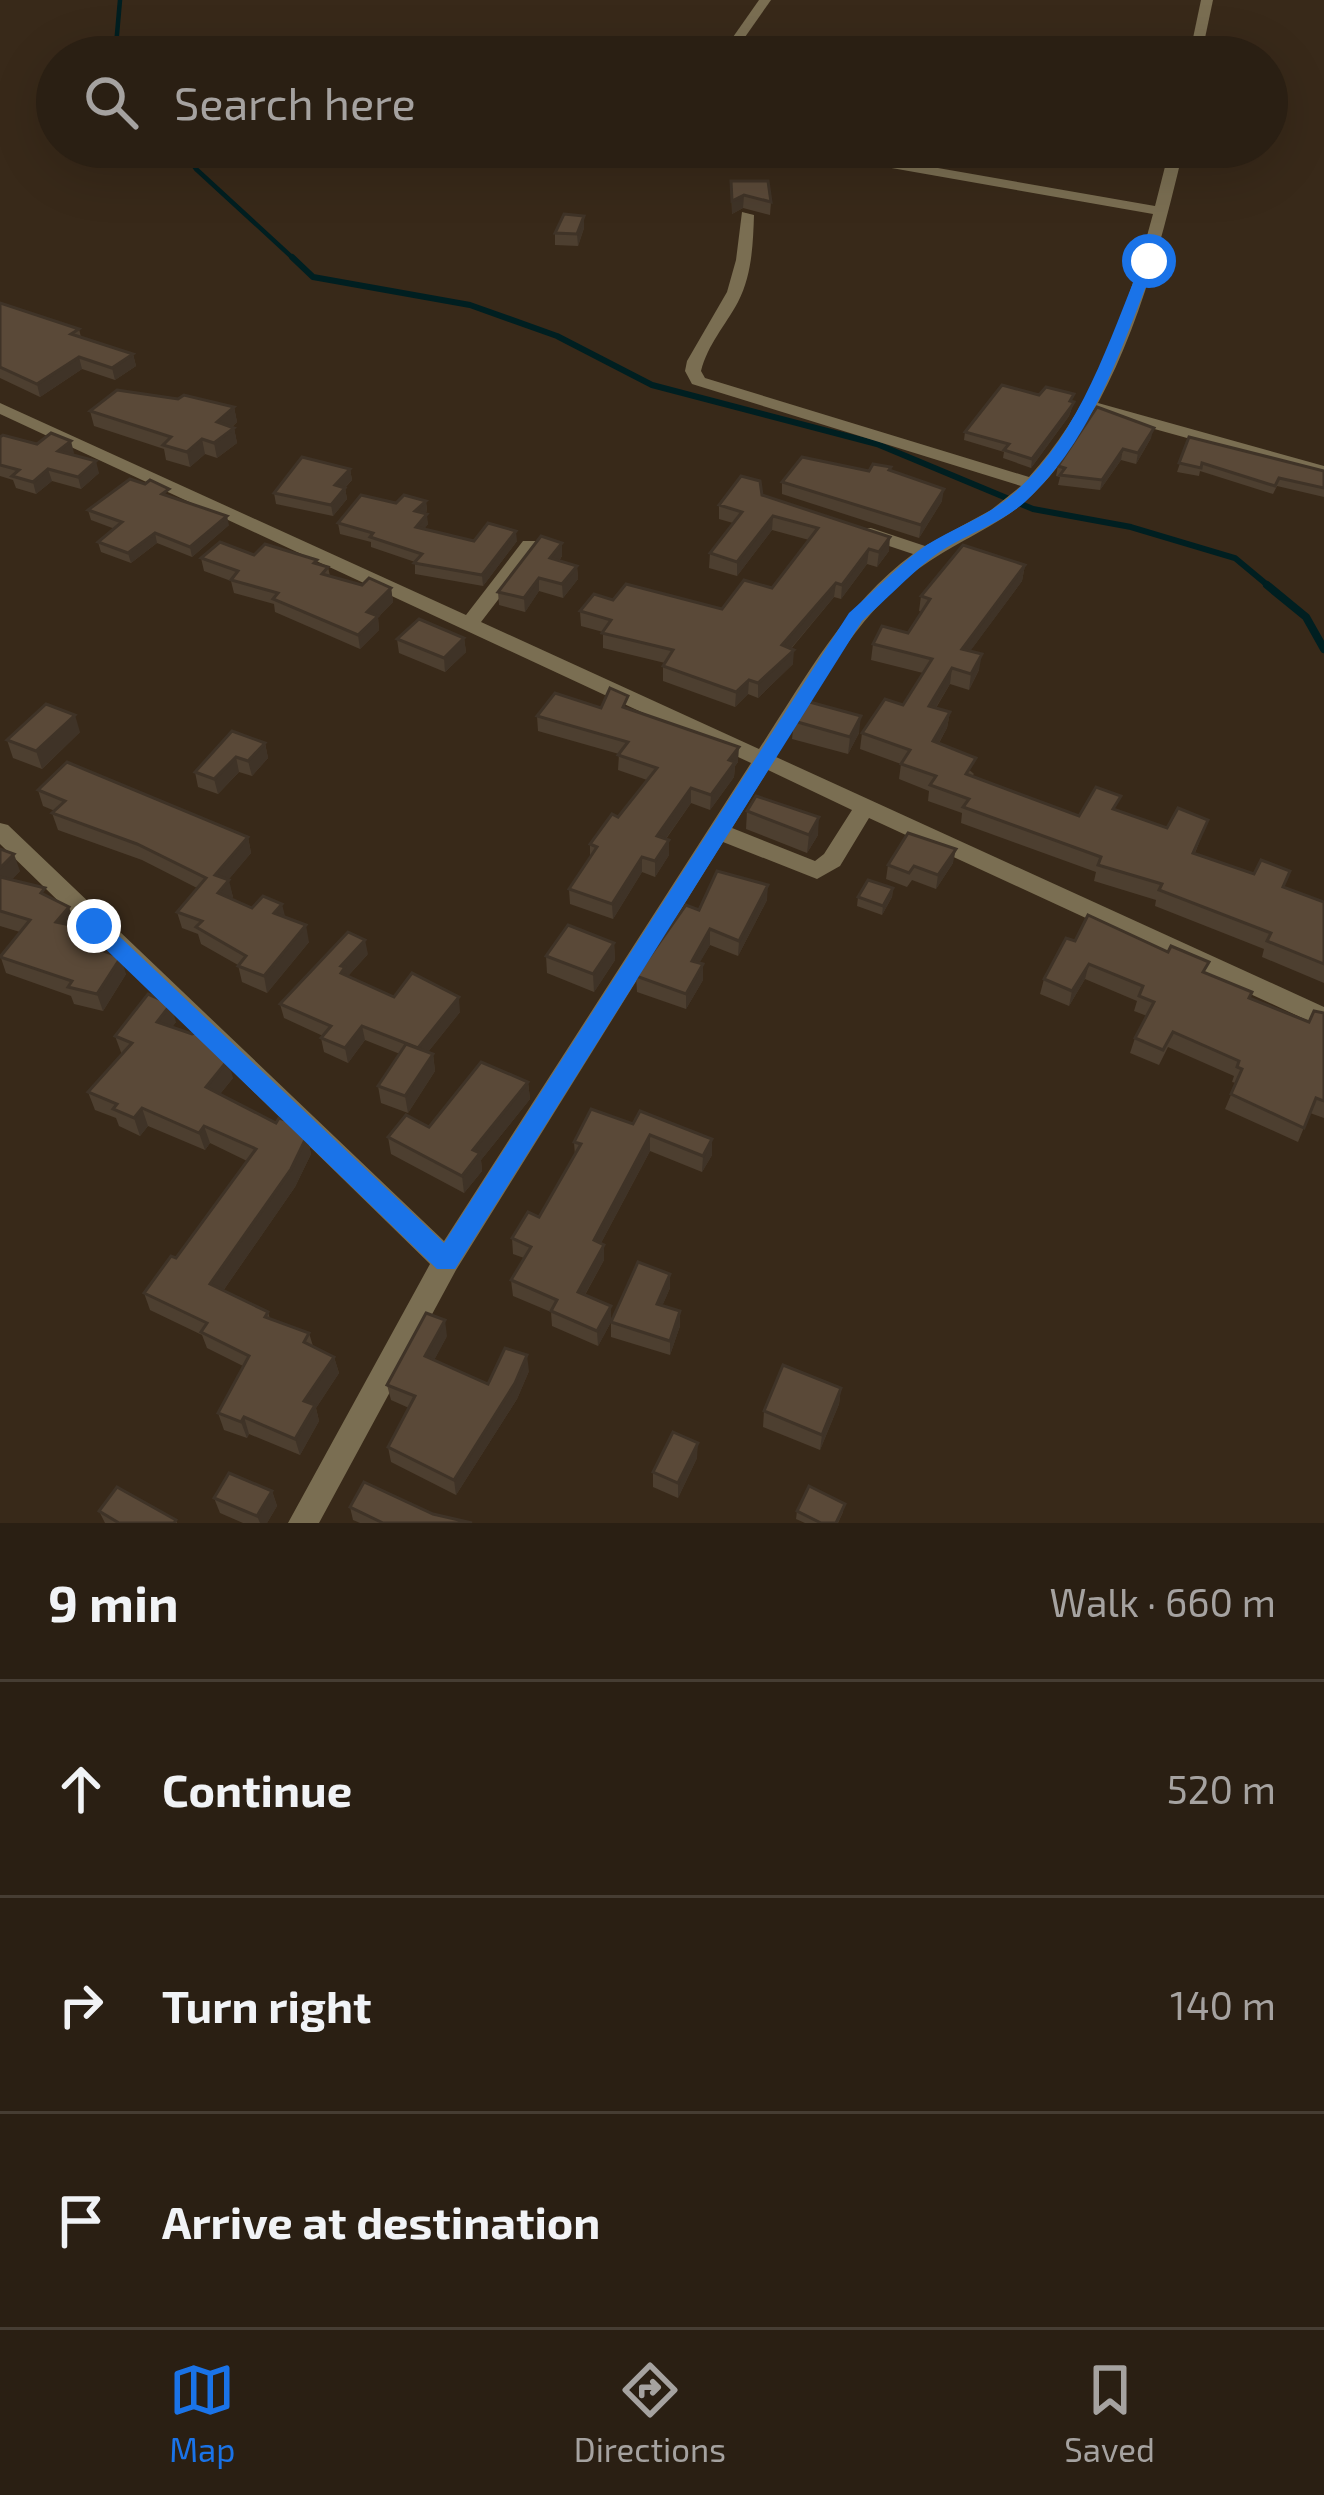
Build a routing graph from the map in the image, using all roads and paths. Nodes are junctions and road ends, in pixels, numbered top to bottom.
1 (765, 0) edge
2 (1208, 0) edge
3 (740, 36) edge
4 (1200, 36) edge
5 (915, 168) edge
6 (1173, 168) edge
7 (1162, 211) junction
8 (747, 215) dead end
9 (1089, 406) junction
10 (0, 408) edge
11 (1324, 471) edge
12 (1019, 496) junction
13 (837, 523) edge
14 (530, 544) edge
15 (927, 553) junction
16 (469, 624) junction
17 (764, 758) junction
18 (866, 805) junction
19 (0, 830) edge
20 (718, 832) junction
21 (1324, 1018) edge
22 (446, 1261) junction
23 (303, 1523) edge

1 - 3 street
2 - 4 street
5 - 7 street
6 - 7 street
7 - 9 street
8 - 12 street
9 - 11 street
9 - 12 street
10 - 16 street
12 - 15 street
13 - 15 street
14 - 16 street
15 - 17 street
16 - 17 street
17 - 18 street
17 - 20 street
18 - 20 street
18 - 21 street
19 - 22 street
20 - 22 street
22 - 23 street

